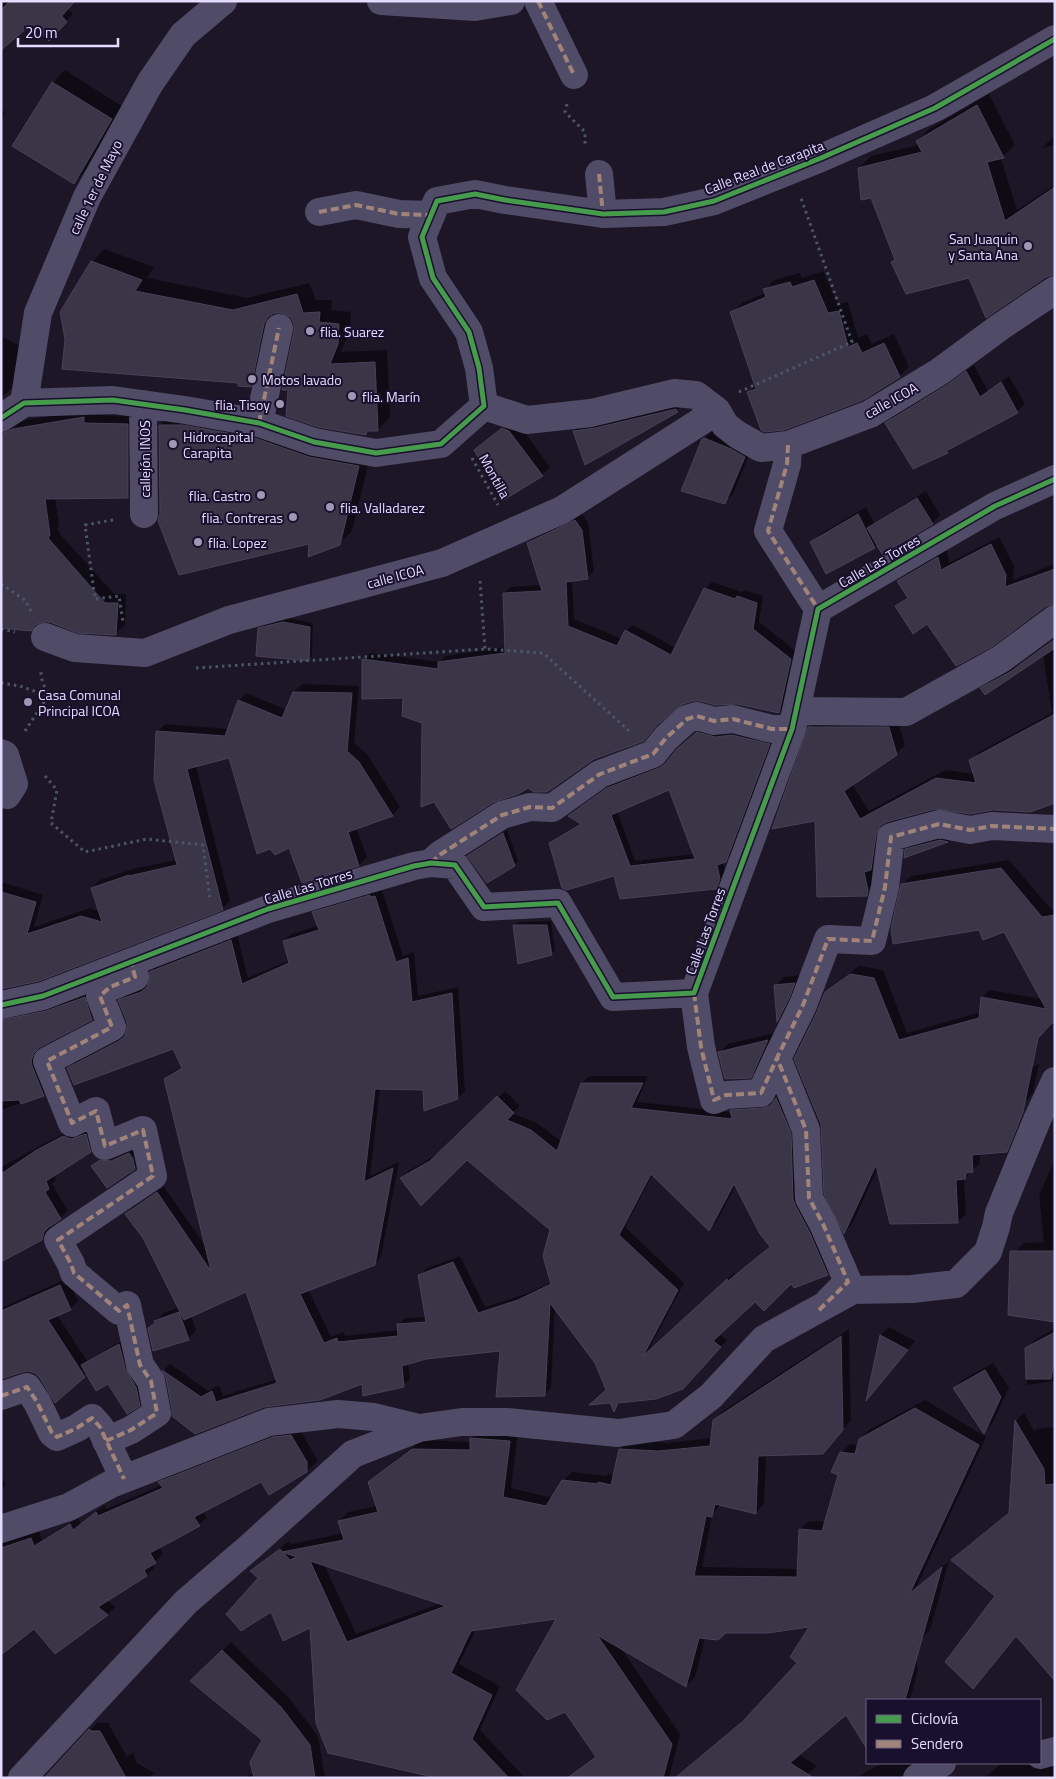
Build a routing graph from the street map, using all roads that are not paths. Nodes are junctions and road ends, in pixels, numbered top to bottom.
1 (223, 1) edge
2 (381, 1) edge
3 (511, 1) edge
4 (538, 1) edge
5 (1055, 39) edge
6 (574, 74) road end
7 (600, 174) road end
8 (319, 212) dead end
9 (603, 214) junction
10 (431, 215) junction
11 (1055, 290) edge
12 (279, 328) dead end
13 (24, 403) junction
14 (143, 404) junction
15 (484, 406) junction
16 (713, 408) junction
17 (1, 418) edge
18 (259, 424) junction
19 (788, 445) junction
20 (1055, 479) edge
21 (144, 514) road end
22 (818, 609) junction
23 (1055, 619) edge
24 (45, 636) road end
25 (794, 720) junction
26 (1, 753) edge
27 (1, 794) edge
28 (1055, 829) edge
29 (431, 863) junction
30 (131, 962) junction
31 (694, 993) junction
32 (1, 1005) edge
33 (778, 1058) junction
34 (1055, 1081) edge
35 (819, 1310) junction
36 (1, 1396) edge
37 (419, 1428) junction
38 (106, 1441) junction
39 (124, 1479) junction
40 (1, 1529) edge
41 (1055, 1751) edge
42 (1041, 1755) edge
43 (940, 1764) edge
44 (22, 1778) edge
45 (917, 1778) edge

1 - 13 street, calle 1er de Mayo
2 - 3 street
4 - 6 street
5 - 9 street, Calle Real de Carapita
7 - 9 street
8 - 10 street
9 - 10 street, Calle Real de Carapita
10 - 15 street, Calle Real de Carapita
11 - 19 street, calle ICOA
12 - 18 street
13 - 14 street
13 - 17 street
14 - 18 street
14 - 21 street, callejón INOS
15 - 16 street, calle ICOA
15 - 18 street
16 - 19 street, calle ICOA
16 - 24 street, calle ICOA
19 - 22 street
20 - 22 street, Calle Las Torres
22 - 25 street, Calle Las Torres
23 - 25 street
25 - 29 street
25 - 31 street, Calle Las Torres
26 - 27 street
28 - 33 street
29 - 30 street, Calle Las Torres
29 - 31 street, Calle Las Torres
30 - 32 street, Calle Las Torres
30 - 38 street
31 - 33 street
33 - 35 street
34 - 35 street
35 - 37 street
36 - 38 street
37 - 39 street
37 - 44 street
38 - 39 street
39 - 40 street
41 - 42 street
43 - 45 street

